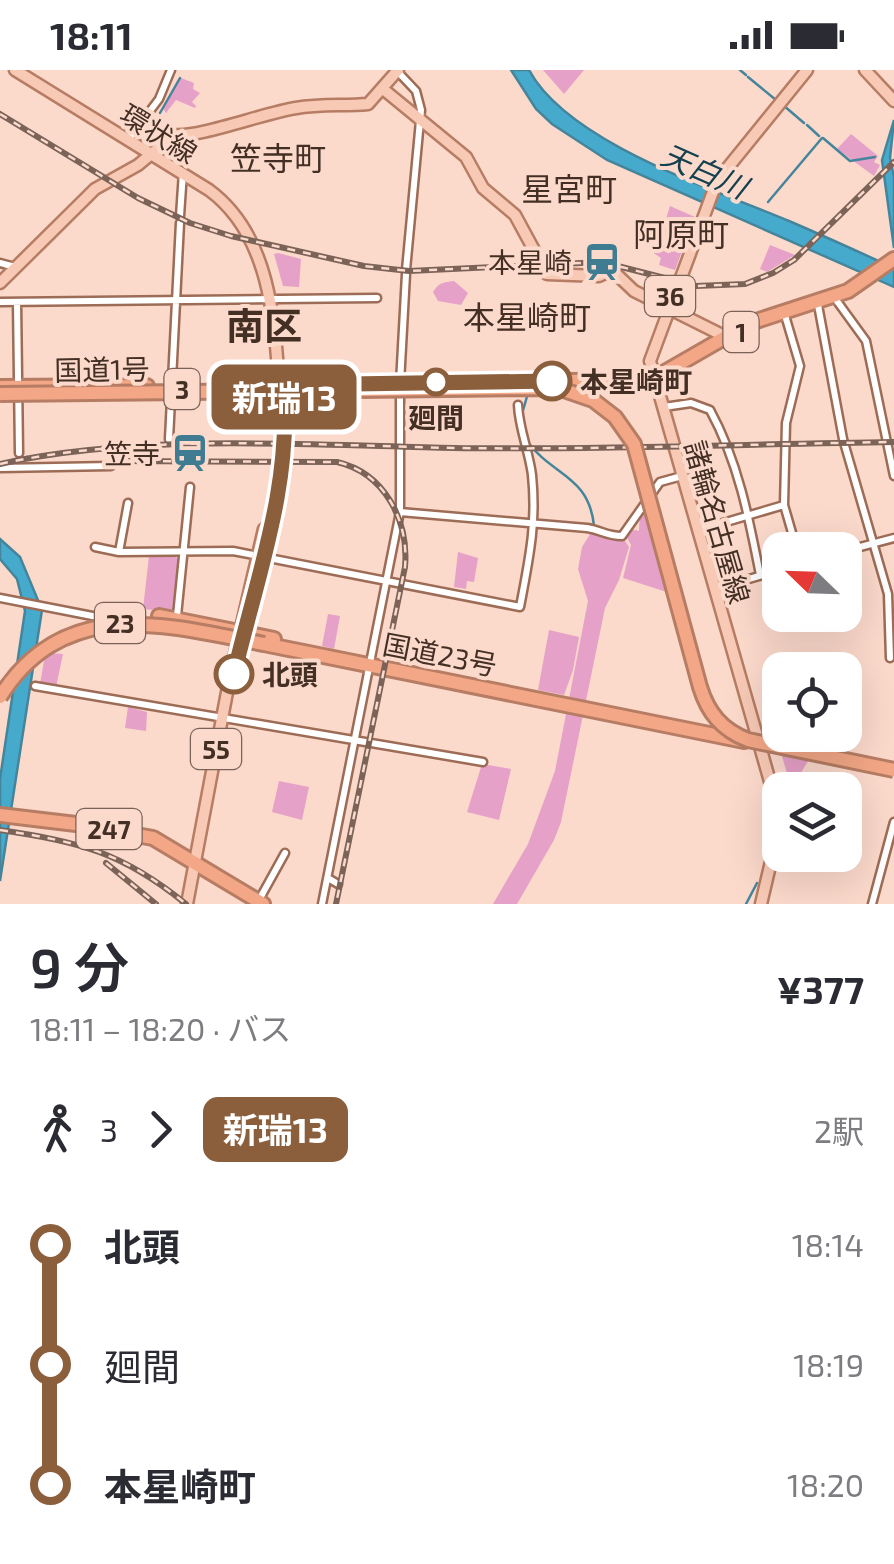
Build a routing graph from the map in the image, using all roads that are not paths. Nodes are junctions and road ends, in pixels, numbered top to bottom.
1 (19, 70) edge
2 (171, 70) edge
3 (397, 70) edge
4 (805, 70) edge
5 (867, 70) edge
6 (383, 89) junction
7 (894, 99) edge
8 (421, 122) junction
9 (129, 139) junction
10 (153, 154) junction
11 (183, 172) junction
12 (891, 261) edge
13 (0, 263) edge
14 (16, 267) junction
15 (0, 283) edge
16 (377, 298) dead end
17 (834, 298) junction
18 (272, 299) junction
19 (176, 300) junction
20 (0, 302) edge
21 (17, 302) junction
22 (818, 305) junction
23 (667, 308) junction
24 (784, 313) junction
25 (726, 337) junction
26 (487, 381) junction
27 (653, 382) junction
28 (364, 386) junction
29 (400, 387) junction
30 (281, 388) junction
31 (171, 390) junction
32 (0, 392) edge
33 (18, 392) junction
34 (98, 394) junction
35 (518, 405) dead end
36 (662, 408) junction
37 (169, 437) dead end
38 (19, 453) dead end
39 (111, 466) dead end
40 (0, 468) edge
41 (680, 476) junction
42 (894, 476) edge
43 (190, 488) dead end
44 (652, 499) junction
45 (128, 502) dead end
46 (784, 505) junction
47 (400, 512) junction
48 (748, 515) junction
49 (535, 525) junction
50 (696, 530) junction
51 (792, 532) edge
52 (894, 538) edge
53 (873, 543) junction
54 (862, 546) edge
55 (95, 547) dead end
56 (184, 551) junction
57 (119, 552) junction
58 (261, 555) junction
59 (760, 576) joint
60 (388, 581) junction
61 (713, 589) junction
62 (0, 598) edge
63 (177, 616) dead end
64 (104, 622) junction
65 (137, 626) joint
66 (242, 638) junction
67 (693, 647) dead end
68 (43, 652) junction
69 (320, 653) junction
70 (346, 658) junction
71 (890, 658) dead end
72 (371, 664) junction
73 (35, 686) dead end
74 (2, 694) edge
75 (224, 718) junction
76 (356, 740) junction
77 (756, 740) junction
78 (483, 762) dead end
79 (894, 768) edge
80 (6, 819) edge
81 (894, 822) edge
82 (285, 853) dead end
83 (196, 869) junction
84 (328, 878) junction
85 (338, 884) dead end
86 (260, 903) edge
87 (188, 904) edge
88 (322, 904) edge
89 (760, 904) edge
90 (872, 904) edge

1 - 9 main road, 環状線
2 - 9 street
3 - 6 main road
3 - 8 street
4 - 23 main road, 諸輪名古屋線 / 36
5 - 7 main road
6 - 8 main road
6 - 10 main road
8 - 23 main road
8 - 29 street
9 - 10 main road, 環状線
10 - 11 main road, 環状線
10 - 14 main road
11 - 18 main road, 環状線
11 - 19 street
12 - 17 highway, 国道1号 / 1
13 - 14 street
14 - 15 main road
16 - 18 street
17 - 22 highway, 国道1号 / 1
17 - 24 highway, 国道1号 / 1
17 - 42 street
18 - 19 street
18 - 30 main road, 環状線
19 - 21 street
19 - 31 street
20 - 21 street
21 - 33 street
22 - 24 highway, 国道1号 / 1
22 - 53 street
23 - 25 main road
23 - 27 main road, 諸輪名古屋線 / 36
24 - 25 highway, 国道1号 / 1
24 - 27 highway, 国道1号 / 1
24 - 46 street
25 - 27 highway, 国道1号 / 1
26 - 27 highway, 国道1号 / 1
26 - 28 highway, bridge
26 - 29 highway, 国道1号 / 1
27 - 29 highway, 国道1号 / 1
27 - 36 main road, 諸輪名古屋線 / 36
27 - 41 main road, 諸輪名古屋線 / 36
28 - 32 highway, 3, bridge
28 - 79 highway, 3, bridge
29 - 30 highway, 国道1号 / 1
29 - 47 street
30 - 31 highway, 国道1号 / 1
30 - 58 main road, 環状線, bridge
31 - 33 highway, 国道1号 / 1
31 - 34 highway, 国道1号 / 1
31 - 37 street
32 - 33 highway, 国道1号 / 1
32 - 34 highway, bridge
32 - 44 highway, 3, bridge
33 - 34 highway, 国道1号 / 1
33 - 38 street
35 - 49 street
36 - 41 main road, 諸輪名古屋線 / 36
36 - 48 street
39 - 40 street
41 - 49 street
41 - 50 main road, 諸輪名古屋線 / 36
43 - 56 street
44 - 67 highway, bridge
44 - 79 highway, 3, bridge
45 - 57 street
46 - 48 street
46 - 51 street
47 - 49 street
47 - 60 street
48 - 50 street
48 - 59 street
49 - 60 street
50 - 61 main road, 諸輪名古屋線 / 36
52 - 53 street
53 - 54 street
53 - 71 street
55 - 57 street
56 - 57 street
56 - 58 street
56 - 63 street
58 - 60 street
58 - 66 main road, 環状線
59 - 61 street
60 - 72 street
61 - 77 main road, 諸輪名古屋線 / 36
62 - 64 street
64 - 65 highway
64 - 66 highway
64 - 68 highway, bridge
64 - 69 highway, 国道23号 / 23, bridge
64 - 74 highway, 国道23号 / 23, bridge
65 - 66 street
66 - 70 highway
66 - 75 main road, 環状線 / 55
68 - 69 highway, 国道23号 / 23, bridge
68 - 74 highway, 国道23号 / 23, bridge
69 - 70 highway, 国道23号 / 23
70 - 72 highway, 国道23号 / 23
72 - 76 street
72 - 77 highway, 国道23号 / 23
73 - 75 street
75 - 76 street
75 - 83 main road, 環状線 / 55
76 - 78 street
76 - 84 street
77 - 79 highway, 国道23号 / 23
77 - 89 main road, 諸輪名古屋線 / 36
80 - 83 highway, 247
81 - 90 street
82 - 86 street
83 - 86 highway, 247
83 - 87 main road, 環状線 / 55
84 - 85 street
84 - 88 street

